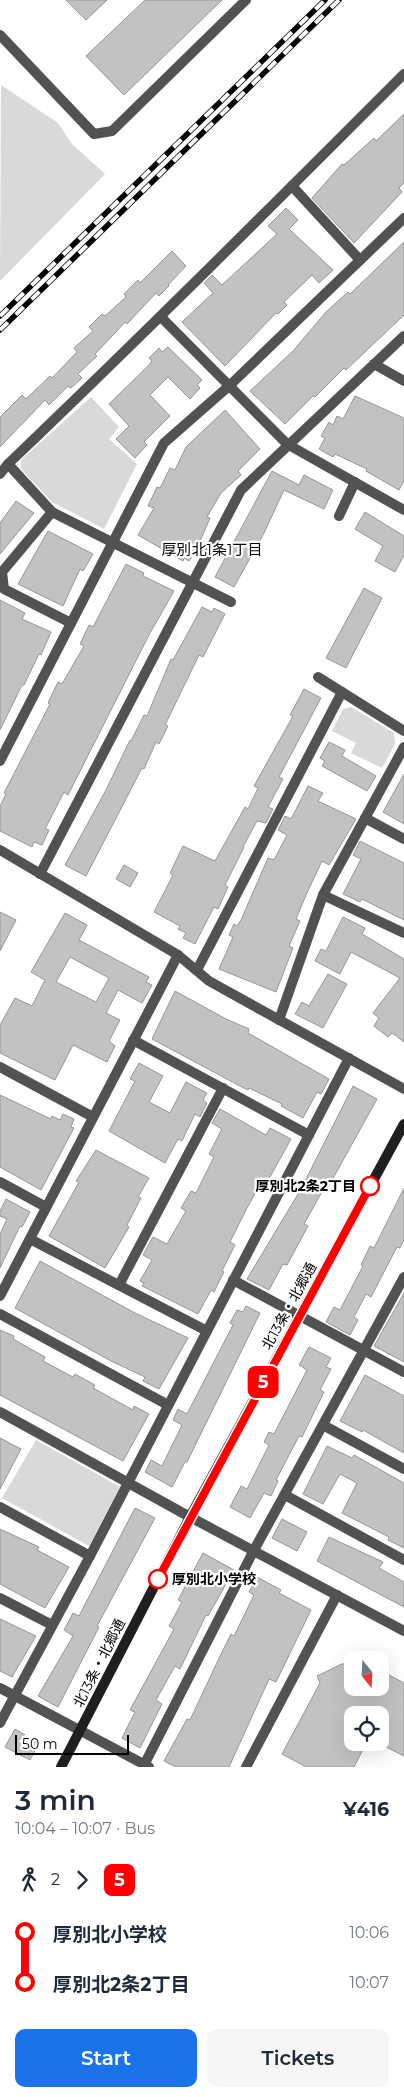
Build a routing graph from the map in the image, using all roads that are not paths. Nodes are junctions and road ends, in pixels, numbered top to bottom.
1 (246, 0) edge
2 (0, 35) edge
3 (404, 74) edge
4 (292, 186) junction
5 (404, 218) edge
6 (360, 260) junction
7 (161, 317) junction
8 (404, 336) edge
9 (374, 364) junction
10 (404, 381) edge
11 (230, 386) junction
12 (287, 444) junction
13 (8, 464) junction
14 (0, 474) edge
15 (355, 482) junction
16 (404, 510) edge
17 (52, 512) junction
18 (339, 516) dead end
19 (112, 542) junction
20 (192, 583) junction
21 (230, 602) dead end
22 (71, 623) junction
23 (318, 677) dead end
24 (342, 692) junction
25 (404, 731) edge
26 (404, 747) edge
27 (0, 761) edge
28 (365, 818) junction
29 (404, 839) edge
30 (0, 850) edge
31 (40, 874) junction
32 (323, 895) junction
33 (404, 933) edge
34 (178, 955) junction
35 (196, 970) junction
36 (279, 1020) junction
37 (133, 1040) junction
38 (349, 1058) junction
39 (0, 1067) edge
40 (223, 1088) junction
41 (404, 1089) edge
42 (93, 1117) junction
43 (404, 1124) edge
44 (309, 1135) junction
45 (0, 1182) edge
46 (46, 1207) junction
47 (30, 1239) junction
48 (404, 1279) edge
49 (233, 1280) junction
50 (119, 1285) junction
51 (1, 1294) edge
52 (0, 1314) edge
53 (300, 1315) junction
54 (206, 1331) junction
55 (364, 1350) junction
56 (404, 1372) edge
57 (168, 1405) junction
58 (0, 1412) edge
59 (323, 1425) junction
60 (404, 1469) edge
61 (127, 1483) junction
62 (285, 1495) junction
63 (0, 1507) edge
64 (190, 1517) junction
65 (254, 1550) junction
66 (90, 1556) junction
67 (404, 1560) edge
68 (336, 1595) junction
69 (0, 1598) edge
70 (52, 1625) junction
71 (404, 1631) edge
72 (0, 1688) edge
73 (13, 1695) junction
74 (0, 1722) edge
75 (80, 1731) junction
76 (146, 1766) edge
77 (61, 1767) edge
78 (246, 1767) edge

1 - 2 street
3 - 4 street
4 - 6 street
4 - 7 street
5 - 6 street
6 - 11 street
7 - 11 street
7 - 13 street
8 - 9 street
9 - 10 street
9 - 12 street
11 - 12 street
11 - 19 street
12 - 15 street
12 - 20 street
13 - 14 street
13 - 17 street
15 - 16 street
15 - 18 street
17 - 19 street
17 - 22 street
19 - 20 street
19 - 22 street
20 - 21 street
20 - 31 street
22 - 27 street
23 - 24 street
24 - 25 street
24 - 35 street
26 - 28 street
28 - 29 street
28 - 32 street
30 - 31 street
31 - 34 street
32 - 33 street
32 - 36 street
34 - 35 street
34 - 37 street
35 - 36 street
36 - 38 street
37 - 40 street
37 - 42 street
38 - 41 street
38 - 44 street
39 - 42 street
40 - 44 street
40 - 50 street
42 - 46 street
43 - 53 main road, 北13条・北郷通
44 - 49 street
45 - 46 street
46 - 47 street
47 - 50 street
47 - 51 street
48 - 55 street
49 - 53 street
49 - 54 street
50 - 54 street
52 - 57 street
53 - 55 street
53 - 64 main road, 北13条・北郷通
54 - 57 street
55 - 56 street
55 - 59 street
57 - 61 street
58 - 61 street
59 - 60 street
59 - 62 street
61 - 64 street
61 - 66 street
62 - 65 street
62 - 67 street
63 - 66 street
64 - 65 street
64 - 75 main road, 北13条・北郷通
65 - 68 street
65 - 76 street
66 - 70 street
68 - 71 street
68 - 78 street
69 - 70 street
70 - 73 street
72 - 73 street
73 - 74 street
73 - 75 street
75 - 76 street
75 - 77 main road, 北13条・北郷通

